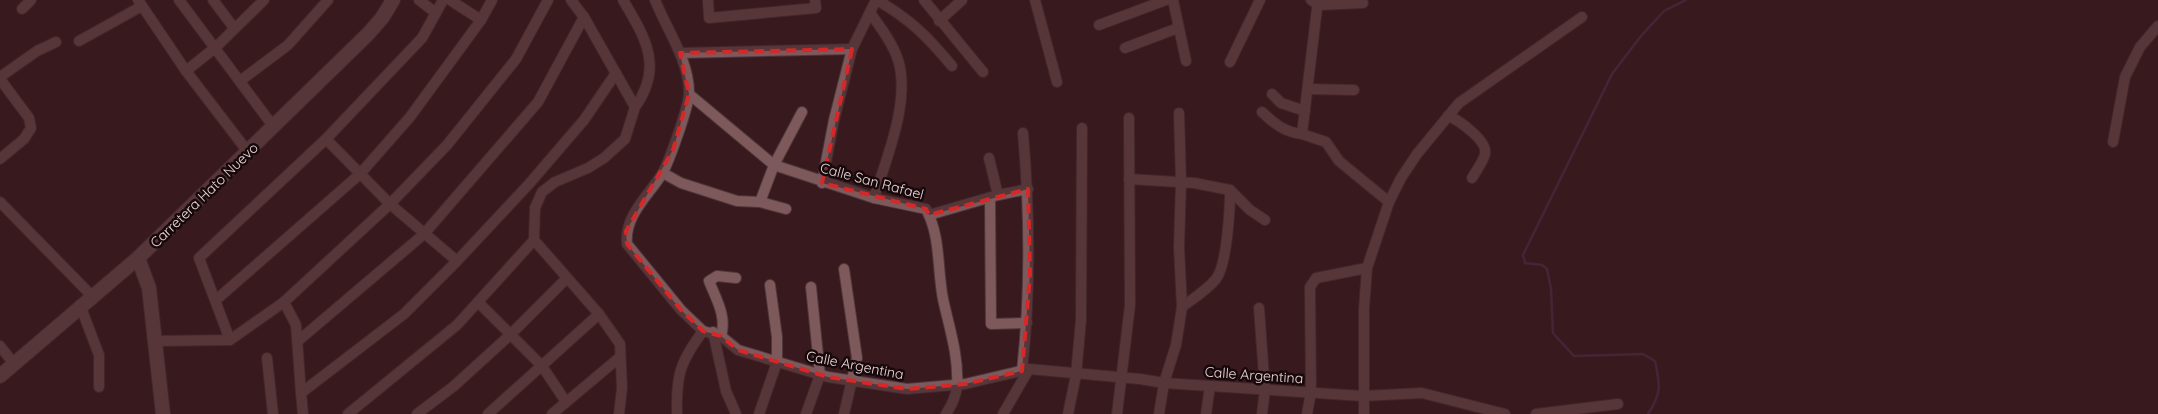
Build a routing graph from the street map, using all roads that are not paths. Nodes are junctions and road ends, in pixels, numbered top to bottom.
1 (31, 0) edge
2 (179, 0) edge
3 (213, 0) edge
4 (264, 0) edge
5 (328, 0) edge
6 (393, 0) edge
7 (419, 0) edge
8 (443, 0) edge
9 (450, 0) edge
10 (492, 0) edge
11 (548, 0) edge
12 (570, 0) edge
13 (623, 0) edge
14 (708, 0) edge
15 (816, 0) edge
16 (877, 0) edge
17 (924, 0) edge
18 (962, 0) edge
19 (1035, 0) edge
20 (1166, 0) edge
21 (1173, 0) edge
22 (1260, 0) edge
23 (657, 1) edge
24 (1316, 2) edge
25 (140, 3) edge
26 (1363, 3) dead end
27 (22, 9) dead end
28 (436, 12) junction
29 (870, 14) junction
30 (584, 17) junction
31 (1582, 17) dead end
32 (481, 20) junction
33 (939, 21) junction
34 (1099, 25) dead end
35 (2158, 26) edge
36 (234, 28) junction
37 (1178, 28) junction
38 (79, 41) dead end
39 (56, 42) dead end
40 (216, 47) junction
41 (1125, 48) dead end
42 (852, 49) junction
43 (680, 53) junction
44 (1186, 61) dead end
45 (1230, 62) dead end
46 (952, 66) dead end
47 (186, 71) junction
48 (983, 72) dead end
49 (616, 73) junction
50 (0, 78) edge
51 (240, 81) junction
52 (1056, 82) dead end
53 (1308, 89) junction
54 (1354, 90) dead end
55 (689, 94) junction
56 (1272, 94) dead end
57 (635, 107) junction
58 (1304, 111) junction
59 (802, 112) dead end
60 (1262, 112) dead end
61 (1179, 113) dead end
62 (1448, 116) junction
63 (1129, 118) dead end
64 (273, 126) junction
65 (1082, 128) dead end
66 (1023, 133) dead end
67 (1302, 134) junction
68 (326, 139) junction
69 (2113, 142) dead end
70 (248, 152) junction
71 (1, 157) edge
72 (989, 158) dead end
73 (774, 165) junction
74 (663, 173) junction
75 (360, 174) junction
76 (1129, 178) junction
77 (1472, 178) dead end
78 (1181, 182) junction
79 (822, 183) junction
80 (1028, 189) junction
81 (1230, 190) junction
82 (994, 196) junction
83 (874, 198) junction
84 (0, 202) edge
85 (760, 202) junction
86 (1388, 202) junction
87 (390, 204) junction
88 (786, 209) dead end
89 (929, 215) junction
90 (1264, 220) dead end
91 (424, 234) junction
92 (534, 240) junction
93 (138, 258) junction
94 (457, 261) junction
95 (1367, 268) junction
96 (844, 269) dead end
97 (736, 278) dead end
98 (566, 279) junction
99 (770, 285) dead end
100 (811, 287) dead end
101 (92, 296) junction
102 (216, 300) junction
103 (284, 302) junction
104 (478, 302) junction
105 (80, 306) junction
106 (1182, 307) junction
107 (1260, 308) dead end
108 (599, 314) junction
109 (1028, 323) junction
110 (712, 333) junction
111 (510, 335) junction
112 (156, 340) junction
113 (230, 340) junction
114 (298, 341) junction
115 (0, 346) edge
116 (620, 357) junction
117 (267, 358) dead end
118 (777, 362) junction
119 (14, 364) junction
120 (542, 366) junction
121 (1026, 370) junction
122 (820, 374) junction
123 (1076, 375) junction
124 (0, 376) edge
125 (1120, 377) junction
126 (853, 381) junction
127 (1164, 383) junction
128 (957, 385) junction
129 (1210, 386) junction
130 (100, 387) dead end
131 (1265, 390) junction
132 (1311, 392) junction
133 (301, 393) junction
134 (1363, 396) junction
135 (566, 402) junction
136 (1618, 404) dead end
137 (163, 414) edge
138 (273, 414) edge
139 (303, 414) edge
140 (348, 414) edge
141 (417, 414) edge
142 (488, 414) edge
143 (552, 414) edge
144 (619, 414) edge
145 (677, 414) edge
146 (736, 414) edge
147 (759, 414) edge
148 (806, 414) edge
149 (844, 414) edge
150 (946, 414) edge
151 (1003, 414) edge
152 (1068, 414) edge
153 (1117, 414) edge
154 (1160, 414) edge
155 (1206, 414) edge
156 (1262, 414) edge
157 (1307, 414) edge
158 (1364, 414) edge
159 (1505, 414) edge
160 (1543, 414) edge

1 - 27 street
2 - 40 street
3 - 36 street
4 - 36 street
5 - 51 street
6 - 64 main road, Carretera Hato Nuevo
7 - 28 street
8 - 28 street
9 - 32 street
10 - 32 street
11 - 87 street
12 - 30 street
13 - 57 street
14 - 15 street
16 - 29 street
16 - 46 street
17 - 33 street
18 - 33 street
19 - 52 street
20 - 34 street
21 - 37 street
22 - 45 street
23 - 43 street, Calle Argentina
24 - 26 street
24 - 53 street
25 - 38 street
25 - 47 street
28 - 68 street
29 - 42 street
29 - 83 street
30 - 49 street
30 - 91 street
31 - 62 street
32 - 75 street
33 - 48 street
35 - 69 street
36 - 40 street
37 - 41 street
37 - 44 street
39 - 50 street
40 - 47 street
40 - 51 street
42 - 43 street
42 - 79 street
43 - 55 street, Calle Argentina
47 - 70 street
49 - 57 street
49 - 94 street
50 - 71 street
51 - 64 street
53 - 54 street
53 - 58 street
55 - 73 street, Calle San Rafael
55 - 74 street, Calle Argentina
56 - 58 street
57 - 92 street
58 - 67 street
59 - 73 street
60 - 67 street
61 - 78 street
62 - 77 street
62 - 86 street
63 - 76 street
64 - 70 main road, Carretera Hato Nuevo
65 - 123 street
66 - 80 street
67 - 86 street
68 - 75 street
68 - 102 street
70 - 93 main road, Carretera Hato Nuevo
72 - 82 street
73 - 79 street, Calle San Rafael
73 - 85 street
74 - 85 street
74 - 110 street, Calle Argentina
75 - 87 street
75 - 102 street
76 - 78 street
76 - 125 street
78 - 81 street
78 - 106 street
79 - 83 street, Calle San Rafael
80 - 82 street
80 - 109 street
81 - 90 street
81 - 106 street
82 - 89 street
82 - 109 street
83 - 89 street, Calle San Rafael
84 - 101 street
85 - 88 street
86 - 95 street
87 - 91 street
87 - 103 street
89 - 128 street, Calle San Rafael
91 - 94 street
91 - 114 street
92 - 98 street
92 - 104 street
93 - 101 main road, Carretera Hato Nuevo
93 - 112 main road
94 - 133 street
95 - 132 street
95 - 134 street
96 - 126 street
97 - 110 street
98 - 108 street
98 - 111 street
99 - 118 street
100 - 122 street
101 - 105 main road, Carretera Hato Nuevo
102 - 113 street
103 - 113 street
103 - 114 street
104 - 111 street
104 - 140 street
105 - 119 main road, Carretera Hato Nuevo
105 - 130 street
106 - 127 street
107 - 131 street
108 - 116 street
108 - 120 street
109 - 121 street
110 - 118 street, Calle Argentina
110 - 145 street
110 - 146 street
111 - 120 street
111 - 141 street
112 - 113 street
112 - 137 main road
114 - 133 street
115 - 119 street
116 - 135 street
116 - 144 street
117 - 138 street
118 - 122 street, Calle Argentina
118 - 147 street
119 - 124 main road, Carretera Hato Nuevo
120 - 135 street
120 - 142 street
121 - 123 street, Calle Argentina
121 - 128 street, Calle Argentina
121 - 151 street
122 - 126 street, Calle Argentina
122 - 148 street
123 - 125 street, Calle Argentina
123 - 152 street
125 - 127 street, Calle Argentina
125 - 153 street
126 - 128 street, Calle Argentina
126 - 149 street
127 - 129 street, Calle Argentina
127 - 154 street
128 - 150 street, Calle San Rafael
129 - 131 street, Calle Argentina
129 - 155 street
131 - 132 street, Calle Argentina
131 - 156 street
132 - 134 street, Calle Argentina
132 - 157 street
133 - 139 street
134 - 158 street
134 - 159 street, Calle Argentina
135 - 143 street
136 - 160 street

